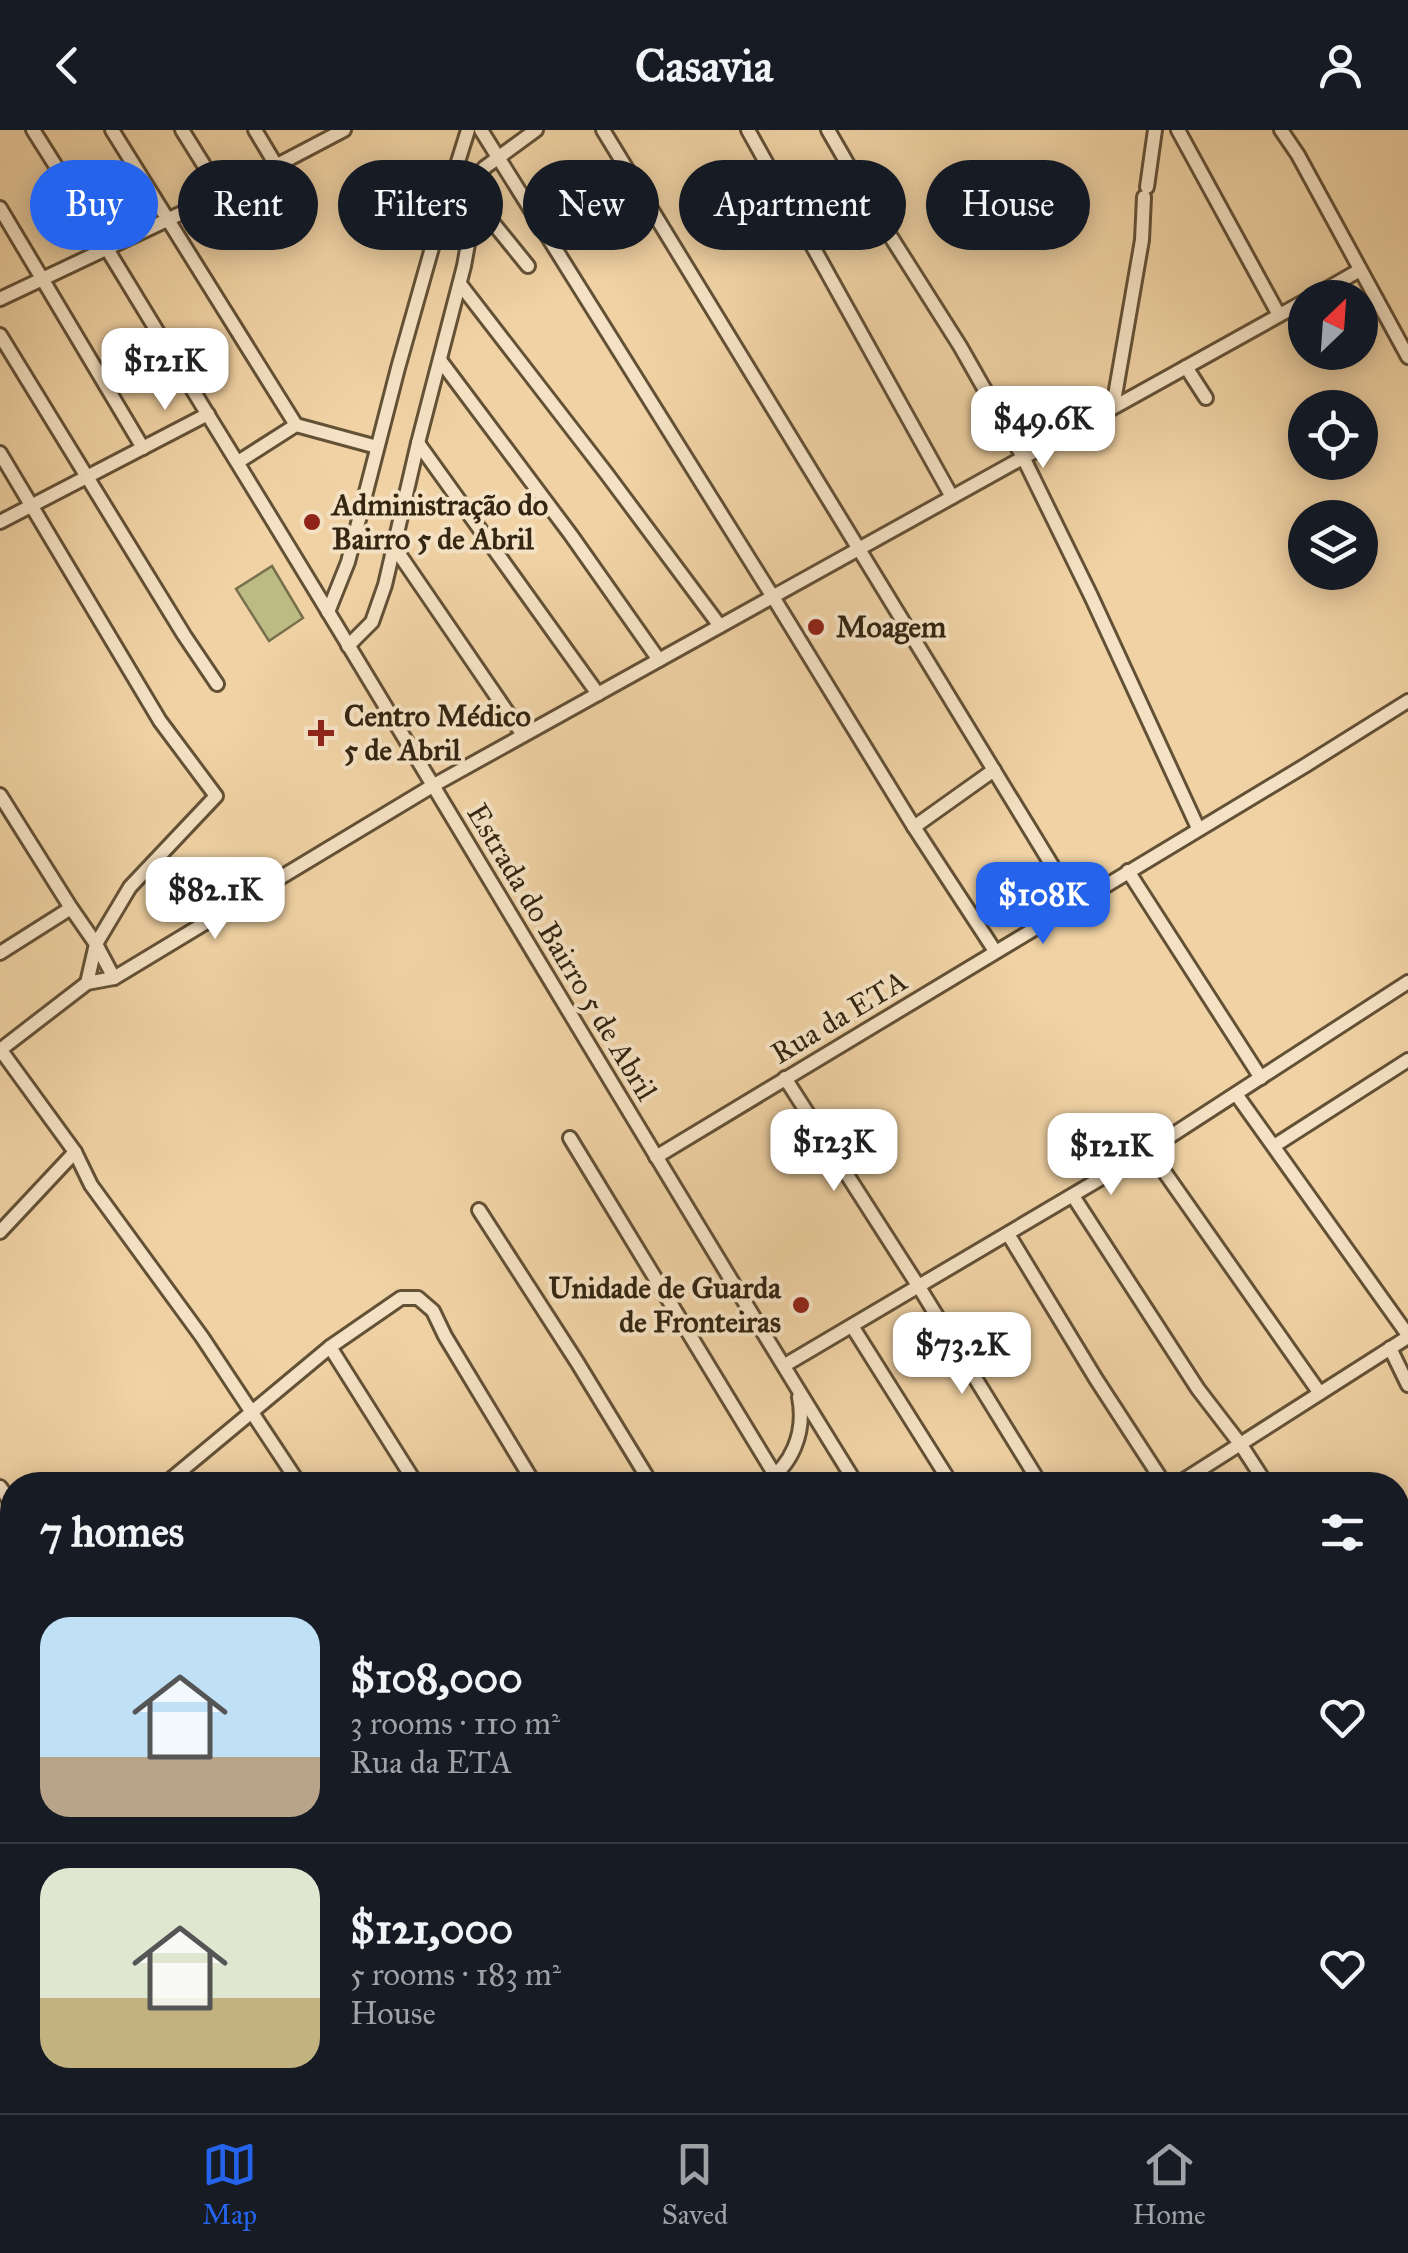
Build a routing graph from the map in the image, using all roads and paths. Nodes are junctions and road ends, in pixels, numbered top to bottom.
1 (33, 130) edge
2 (112, 130) edge
3 (182, 130) edge
4 (254, 130) edge
5 (344, 130) edge
6 (468, 130) edge
7 (482, 130) edge
8 (536, 130) edge
9 (603, 130) edge
10 (748, 130) edge
11 (828, 130) edge
12 (1155, 130) edge
13 (1178, 130) edge
14 (1281, 130) edge
15 (327, 134) edge
16 (498, 156) junction
17 (52, 160) edge
18 (201, 160) edge
19 (273, 160) edge
20 (284, 160) edge
21 (458, 160) edge
22 (493, 160) edge
23 (0, 208) edge
24 (178, 213) edge
25 (167, 218) junction
26 (158, 223) edge
27 (503, 235) edge
28 (106, 250) edge
29 (109, 250) edge
30 (432, 250) edge
31 (467, 250) edge
32 (528, 266) dead end
33 (1360, 270) junction
34 (44, 278) junction
35 (1342, 280) edge
36 (460, 284) junction
37 (0, 298) edge
38 (1288, 310) edge
39 (1279, 315) junction
40 (0, 335) edge
41 (1408, 357) edge
42 (440, 360) junction
43 (1186, 366) junction
44 (1206, 398) dead end
45 (1113, 408) junction
46 (208, 414) junction
47 (296, 425) junction
48 (418, 443) junction
49 (377, 447) junction
50 (143, 448) junction
51 (0, 453) edge
52 (1024, 457) junction
53 (238, 462) junction
54 (88, 478) junction
55 (952, 497) junction
56 (32, 506) junction
57 (0, 522) edge
58 (395, 548) junction
59 (859, 549) junction
60 (773, 596) junction
61 (328, 612) junction
62 (720, 626) junction
63 (348, 646) junction
64 (660, 660) junction
65 (217, 684) dead end
66 (598, 694) junction
67 (1408, 701) edge
68 (523, 735) junction
69 (994, 770) junction
70 (434, 785) junction
71 (0, 795) edge
72 (914, 827) junction
73 (1198, 828) junction
74 (1128, 871) junction
75 (1075, 903) junction
76 (70, 908) junction
77 (96, 944) junction
78 (995, 952) junction
79 (0, 953) edge
80 (114, 978) junction
81 (1408, 982) edge
82 (88, 983) junction
83 (0, 1050) edge
84 (1408, 1060) edge
85 (786, 1078) junction
86 (1261, 1078) junction
87 (1236, 1094) junction
88 (570, 1138) dead end
89 (1274, 1146) junction
90 (1149, 1150) junction
91 (75, 1152) junction
92 (656, 1157) junction
93 (1073, 1196) junction
94 (479, 1210) dead end
95 (0, 1232) edge
96 (1008, 1234) junction
97 (918, 1286) junction
98 (852, 1326) junction
99 (1408, 1336) edge
100 (330, 1347) junction
101 (1390, 1348) junction
102 (784, 1366) junction
103 (1408, 1385) edge
104 (798, 1390) junction
105 (1319, 1392) junction
106 (251, 1411) junction
107 (1241, 1445) junction
108 (183, 1472) edge
109 (291, 1472) edge
110 (409, 1472) edge
111 (527, 1472) edge
112 (644, 1472) edge
113 (774, 1472) edge
114 (782, 1472) edge
115 (849, 1472) edge
116 (944, 1472) edge
117 (1033, 1472) edge
118 (1157, 1472) edge
119 (1197, 1472) edge
120 (1259, 1472) edge

1 - 17 street, Estrada do Bairro 5 de Abril
2 - 25 street
3 - 18 street
4 - 19 street
5 - 15 street
6 - 21 street
7 - 16 street
8 - 16 street
9 - 59 street
10 - 55 street
11 - 52 street
12 - 45 street
13 - 39 street
14 - 33 street
15 - 20 street
16 - 22 street
16 - 60 street
23 - 34 street
24 - 25 street
25 - 26 street
25 - 47 street
27 - 32 street
28 - 34 street
29 - 46 street, Estrada do Bairro 5 de Abril
30 - 49 street
31 - 36 street
33 - 35 street
33 - 41 street
34 - 37 street
34 - 50 street
36 - 42 street
36 - 62 street
38 - 39 street
39 - 43 street
40 - 54 street
42 - 48 street
42 - 64 street
43 - 44 street
43 - 45 street
45 - 52 street
46 - 50 street
46 - 53 street, Estrada do Bairro 5 de Abril
47 - 49 street
47 - 53 street
48 - 58 street
48 - 66 street
49 - 61 street
50 - 54 street
51 - 56 street
52 - 55 street
52 - 73 street
53 - 61 street, Estrada do Bairro 5 de Abril
54 - 56 street
54 - 65 street
55 - 59 street
56 - 57 street
56 - 77 street
58 - 63 street
58 - 68 street
59 - 60 street
59 - 69 street
60 - 62 street
60 - 72 street
61 - 63 street, Estrada do Bairro 5 de Abril
62 - 64 street
63 - 70 street, Estrada do Bairro 5 de Abril
64 - 66 street
66 - 68 street
67 - 73 street, Rua da ETA
68 - 70 street
69 - 72 street
69 - 75 street
70 - 80 street
70 - 92 street, Estrada do Bairro 5 de Abril
71 - 76 street
72 - 78 street
73 - 74 street, Rua da ETA
74 - 75 street, Rua da ETA
74 - 86 street
75 - 78 street, Rua da ETA
76 - 77 street
76 - 79 street
77 - 80 street
77 - 82 street
78 - 85 street, Rua da ETA
80 - 82 street
81 - 86 street
82 - 83 street
83 - 91 street
84 - 89 street
85 - 92 street, Rua da ETA
85 - 97 street
86 - 87 street
87 - 89 street
87 - 90 street
88 - 113 street
89 - 99 street
90 - 93 street
90 - 105 street
91 - 95 street
91 - 106 street
92 - 102 street, Estrada do Bairro 5 de Abril
93 - 96 street
93 - 107 street
94 - 112 street
96 - 97 street
96 - 118 street
97 - 98 street
97 - 117 street
98 - 102 street
98 - 116 street
99 - 101 street
100 - 106 street
100 - 110 street
100 - 111 street
101 - 103 street
101 - 105 street
102 - 104 street, Estrada do Bairro 5 de Abril
104 - 114 street
104 - 115 street, Estrada do Bairro 5 de Abril
105 - 107 street
106 - 108 street
106 - 109 street
107 - 119 street
107 - 120 street

